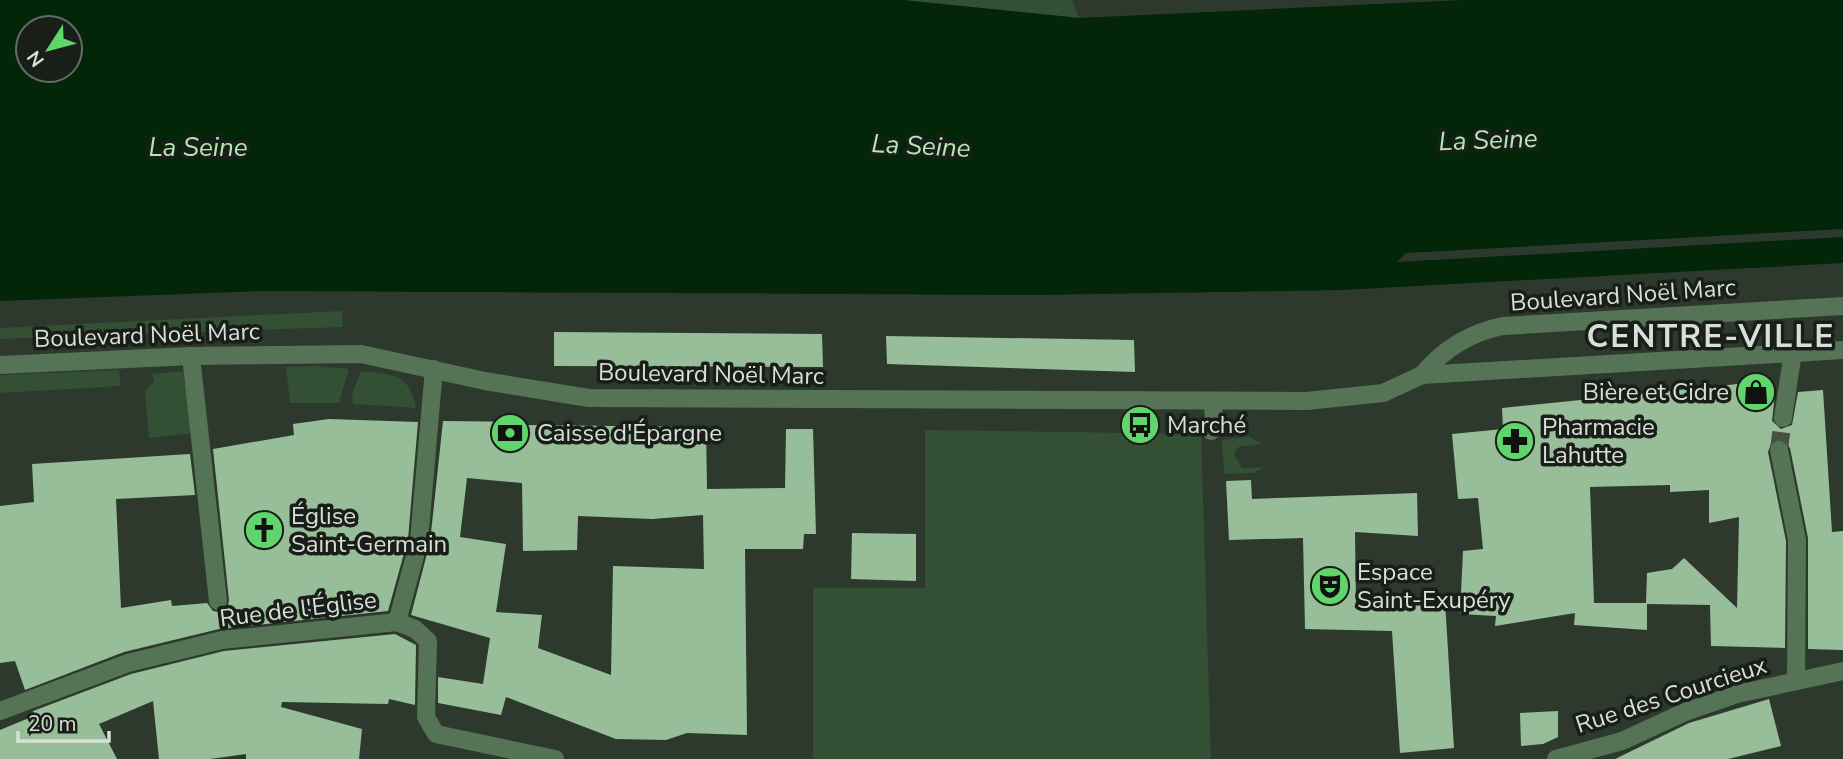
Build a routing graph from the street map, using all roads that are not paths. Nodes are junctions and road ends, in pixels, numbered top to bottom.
1 (1843, 306) edge
2 (1843, 350) edge
3 (1793, 352) junction
4 (191, 356) junction
5 (0, 365) edge
6 (434, 369) junction
7 (1422, 375) junction
8 (1213, 402) junction
9 (1783, 418) tunnel mouth
10 (1210, 432) dead end
11 (1779, 450) tunnel mouth
12 (218, 601) dead end
13 (397, 622) junction
14 (1843, 671) edge
15 (1796, 681) junction
16 (0, 711) edge
17 (555, 759) edge
18 (1556, 759) edge

1 - 7 street, Boulevard Noël Marc
2 - 3 street, Boulevard Noël Marc
3 - 7 street, Boulevard Noël Marc
3 - 9 street
4 - 5 street, Boulevard Noël Marc
4 - 6 street, Boulevard Noël Marc
4 - 12 street
6 - 8 street, Boulevard Noël Marc
6 - 13 street, Rue de l'Église
7 - 8 street, Boulevard Noël Marc
8 - 10 street
11 - 15 street
13 - 16 street, Rue de l'Église
13 - 17 street
14 - 15 street, Rue des Courcieux
15 - 18 street, Rue des Courcieux

